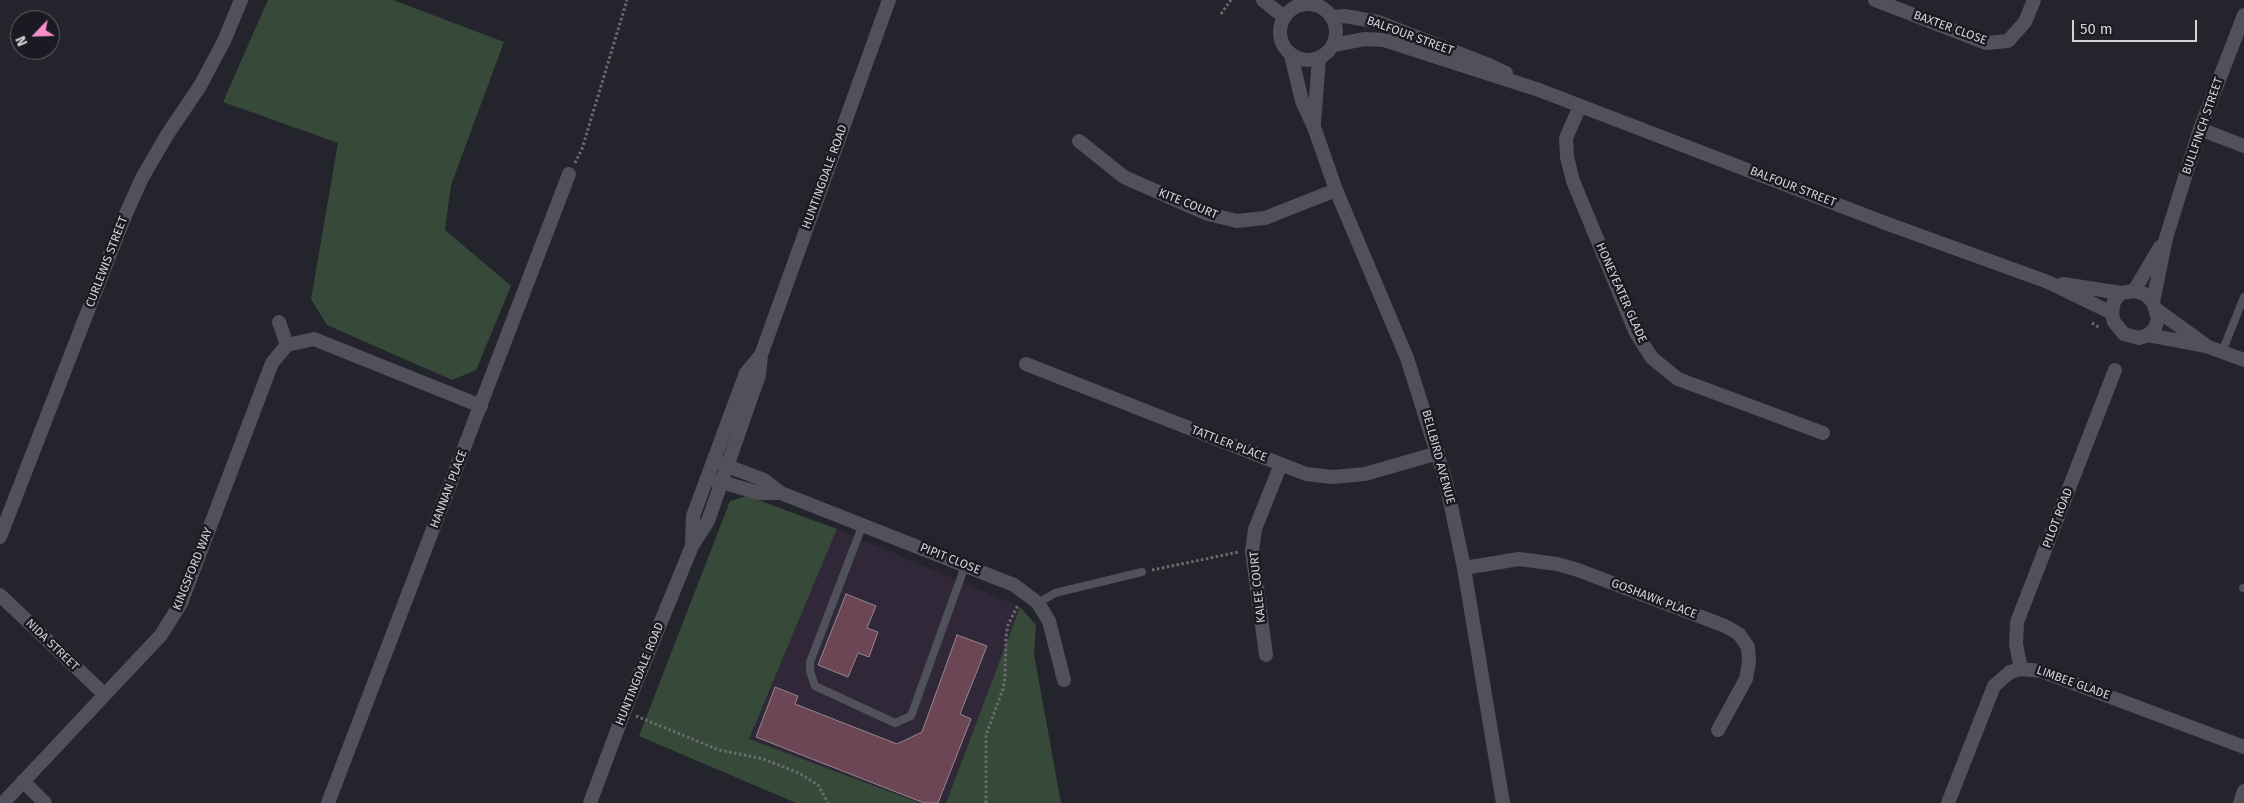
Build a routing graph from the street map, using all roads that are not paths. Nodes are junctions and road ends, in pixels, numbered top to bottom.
1 (241, 0) edge
2 (889, 0) edge
3 (1263, 0) edge
4 (1875, 0) edge
5 (2034, 0) edge
6 (1300, 2) edge
7 (2244, 15) edge
8 (1284, 17) junction
9 (1332, 17) junction
10 (1333, 45) junction
11 (1291, 55) junction
12 (1319, 58) junction
13 (1539, 90) junction
14 (1580, 106) junction
15 (1314, 127) junction
16 (2200, 129) junction
17 (1078, 141) dead end
18 (2244, 146) edge
19 (569, 174) road end
20 (1336, 190) junction
21 (2166, 238) junction
22 (2048, 282) junction
23 (2127, 292) junction
24 (2244, 297) edge
25 (2155, 306) junction
26 (2112, 313) junction
27 (279, 322) dead end
28 (2148, 335) junction
29 (287, 345) junction
30 (2206, 346) junction
31 (2222, 352) junction
32 (761, 355) junction
33 (2244, 360) edge
34 (1026, 364) dead end
35 (2115, 370) dead end
36 (481, 406) junction
37 (1823, 434) dead end
38 (1438, 453) junction
39 (714, 460) junction
40 (1281, 464) junction
41 (727, 465) junction
42 (707, 478) junction
43 (721, 483) junction
44 (781, 493) junction
45 (863, 524) junction
46 (0, 537) edge
47 (692, 546) junction
48 (965, 566) junction
49 (1464, 568) junction
50 (1142, 572) road end
51 (0, 595) edge
52 (1038, 603) junction
53 (1266, 655) dead end
54 (2021, 669) junction
55 (1064, 680) dead end
56 (104, 694) junction
57 (1718, 730) dead end
58 (2244, 747) edge
59 (23, 781) junction
60 (2244, 791) edge
61 (3, 803) edge
62 (45, 803) edge
63 (328, 803) edge
64 (590, 803) edge
65 (1503, 803) edge
66 (1948, 803) edge
67 (2240, 803) edge

1 - 46 street, CURLEWIS STREET
2 - 32 street, HUNTINGDALE ROAD
3 - 8 street
4 - 5 street, BAXTER CLOSE
6 - 8 street, BALFOUR STREET
6 - 9 street, BALFOUR STREET
7 - 16 street, BULLFINCH STREET
8 - 11 street
9 - 10 street
9 - 13 street, BALFOUR STREET
10 - 12 street
10 - 13 street, BALFOUR STREET
11 - 12 street
11 - 15 street, BELLBIRD AVENUE
12 - 15 street, BELLBIRD AVENUE
13 - 14 street, BALFOUR STREET
14 - 22 street, BALFOUR STREET
14 - 37 street, HONEYEATER GLADE
15 - 20 street, BELLBIRD AVENUE
16 - 18 street
16 - 21 street, BULLFINCH STREET
17 - 20 street, KITE COURT
19 - 36 street, HANNAN PLACE
20 - 38 street, BELLBIRD AVENUE
21 - 23 street, BULLFINCH STREET
21 - 25 street, BULLFINCH STREET
22 - 23 street, BALFOUR STREET
22 - 26 street, BALFOUR STREET
23 - 25 street
23 - 26 street
24 - 31 lane
25 - 28 street
25 - 30 street
26 - 28 street
27 - 29 street
28 - 30 street
29 - 36 street
29 - 56 street, KINGSFORD WAY
30 - 31 street
31 - 33 street
32 - 39 street, HUNTINGDALE ROAD
32 - 41 street, HUNTINGDALE ROAD
34 - 40 street, TATTLER PLACE
35 - 54 street, PILOT ROAD
36 - 63 street, HANNAN PLACE
38 - 40 street, TATTLER PLACE
38 - 49 street, BELLBIRD AVENUE
39 - 41 street, PIPIT CLOSE
39 - 42 street, HUNTINGDALE ROAD
40 - 53 street, KALEE COURT
41 - 43 street, HUNTINGDALE ROAD
41 - 44 street, PIPIT CLOSE
42 - 43 street, PIPIT CLOSE
42 - 47 street, HUNTINGDALE ROAD
43 - 44 street, PIPIT CLOSE
43 - 47 street, HUNTINGDALE ROAD
44 - 45 street, PIPIT CLOSE
45 - 48 street, PIPIT CLOSE
45 - 48 lane
47 - 64 street, HUNTINGDALE ROAD
48 - 52 street, PIPIT CLOSE
49 - 57 street, GOSHAWK PLACE
49 - 65 street, BELLBIRD AVENUE
50 - 52 lane
51 - 56 street, NIDA STREET
52 - 55 street, PIPIT CLOSE
54 - 58 street, LIMBEE GLADE
54 - 66 street, LIMBEE GLADE
56 - 59 street, KINGSFORD WAY
59 - 61 street, KINGSFORD WAY
59 - 62 street
60 - 67 street

